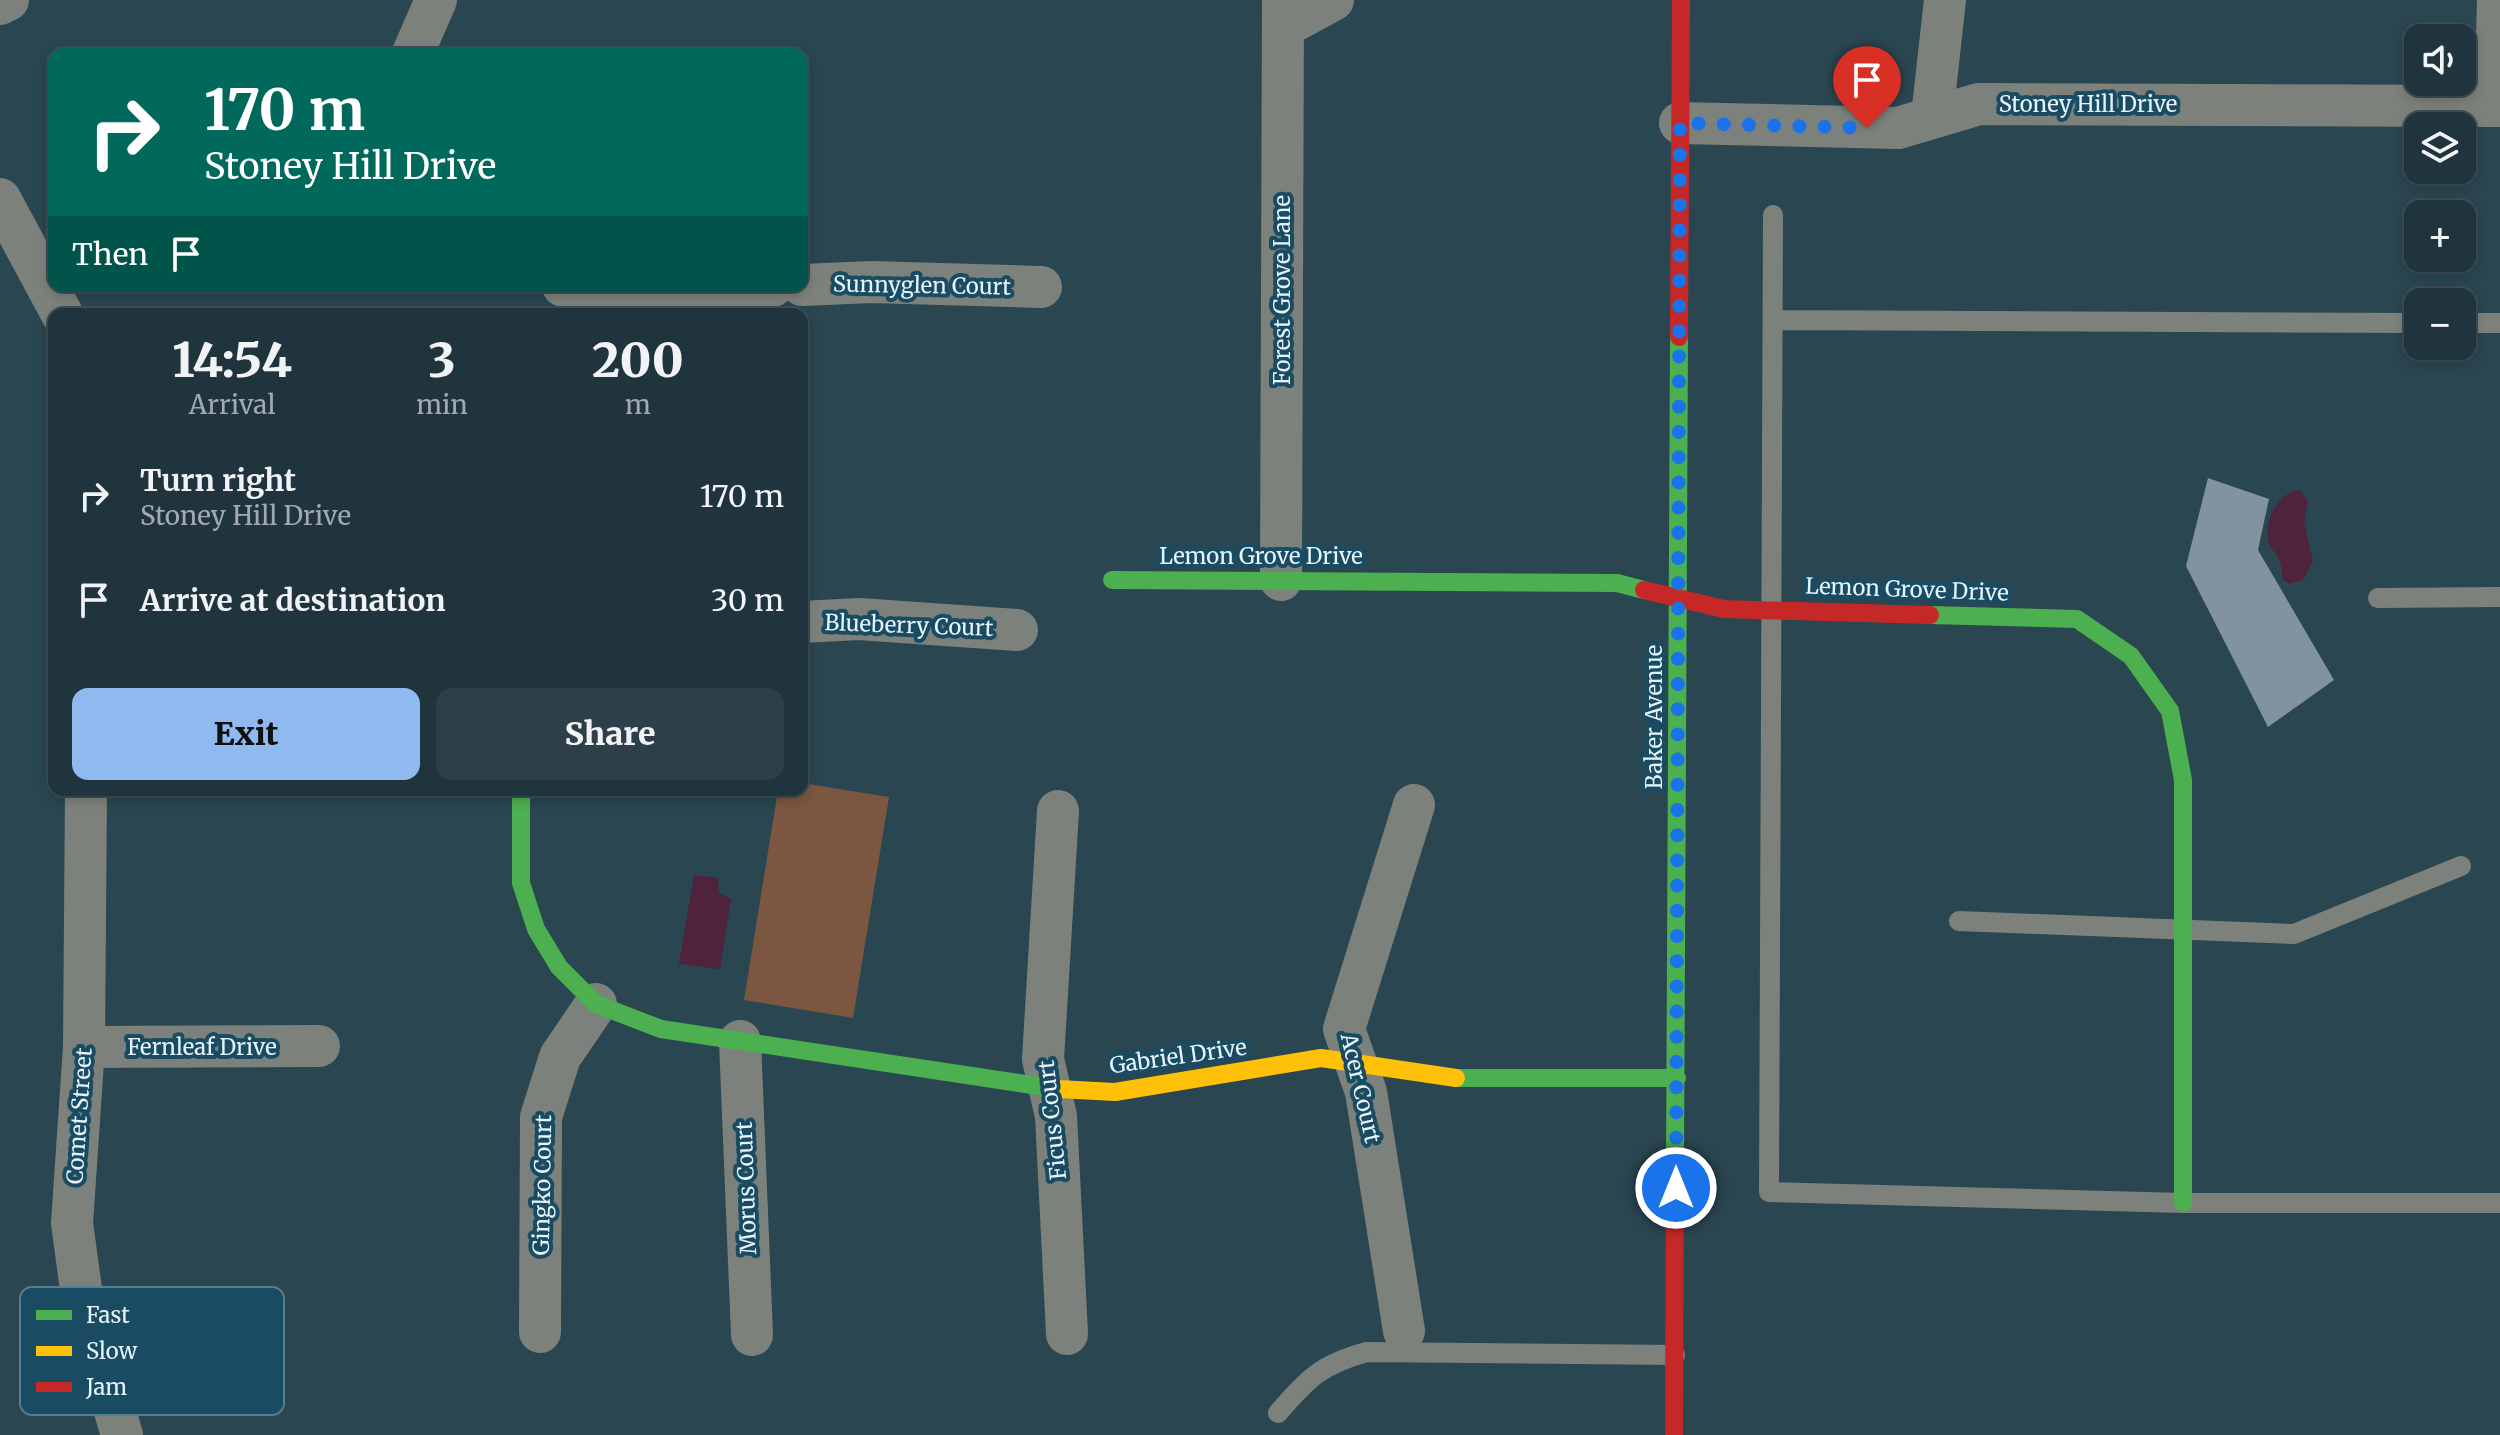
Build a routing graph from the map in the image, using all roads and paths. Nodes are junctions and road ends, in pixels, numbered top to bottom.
1 (8, 0) edge
2 (436, 0) edge
3 (1333, 0) edge
4 (1681, 0) edge
5 (1945, 0) edge
6 (2498, 0) edge
7 (0, 4) edge
8 (1283, 14) edge
9 (415, 48) edge
10 (2498, 106) edge
11 (1932, 117) junction
12 (1680, 123) junction
13 (0, 199) edge
14 (1773, 215) dead end
15 (808, 285) edge
16 (1041, 287) dead end
17 (48, 288) edge
18 (591, 292) edge
19 (711, 292) edge
20 (1773, 320) junction
21 (2404, 323) edge
22 (2476, 323) edge
23 (2500, 323) edge
24 (1112, 580) dead end
25 (1281, 580) junction
26 (2500, 597) edge
27 (2378, 598) dead end
28 (1678, 599) junction
29 (1771, 609) junction
30 (808, 622) edge
31 (1017, 630) dead end
32 (86, 796) edge
33 (521, 796) edge
34 (1414, 805) dead end
35 (1058, 811) dead end
36 (2461, 866) dead end
37 (1959, 921) dead end
38 (2183, 932) junction
39 (596, 1004) junction
40 (740, 1041) junction
41 (319, 1046) dead end
42 (84, 1047) junction
43 (1353, 1061) junction
44 (1677, 1078) junction
45 (1050, 1089) junction
46 (2183, 1203) junction
47 (2500, 1203) edge
48 (81, 1287) edge
49 (1404, 1331) dead end
50 (540, 1332) dead end
51 (1067, 1334) dead end
52 (752, 1335) dead end
53 (1675, 1355) junction
54 (1278, 1413) dead end
55 (116, 1415) edge
56 (122, 1435) edge
57 (1674, 1435) edge

1 - 7 street
2 - 9 street
3 - 8 street
4 - 12 street, Baker Avenue
5 - 11 street
6 - 10 street
8 - 25 street, Forest Grove Lane
10 - 11 street, Stoney Hill Drive
11 - 12 street, Stoney Hill Drive
12 - 28 street, Baker Avenue
13 - 17 street
14 - 20 lane
15 - 16 street, Sunnyglen Court
18 - 19 street
20 - 21 lane
20 - 29 lane
22 - 23 lane
24 - 25 street, Lemon Grove Drive
25 - 28 street, Lemon Grove Drive
26 - 27 lane
28 - 29 street, Lemon Grove Drive
28 - 44 street, Baker Avenue
29 - 38 street, Lemon Grove Drive
29 - 46 lane
30 - 31 street, Blueberry Court
32 - 42 street, Comet Street
33 - 39 street
34 - 43 street, Acer Court
35 - 45 street, Ficus Court
36 - 38 lane
37 - 38 lane
38 - 46 street, Lemon Grove Drive
39 - 40 street, Gabriel Drive
39 - 50 street, Gingko Court
40 - 45 street, Gabriel Drive
40 - 52 street, Morus Court
41 - 42 street, Fernleaf Drive
42 - 48 street, Comet Street
43 - 44 street, Gabriel Drive
43 - 45 street, Gabriel Drive
43 - 49 street, Acer Court
44 - 53 street, Baker Avenue
45 - 51 street, Ficus Court
46 - 47 lane
53 - 54 lane
53 - 57 street, Baker Avenue
55 - 56 street, Comet Street

